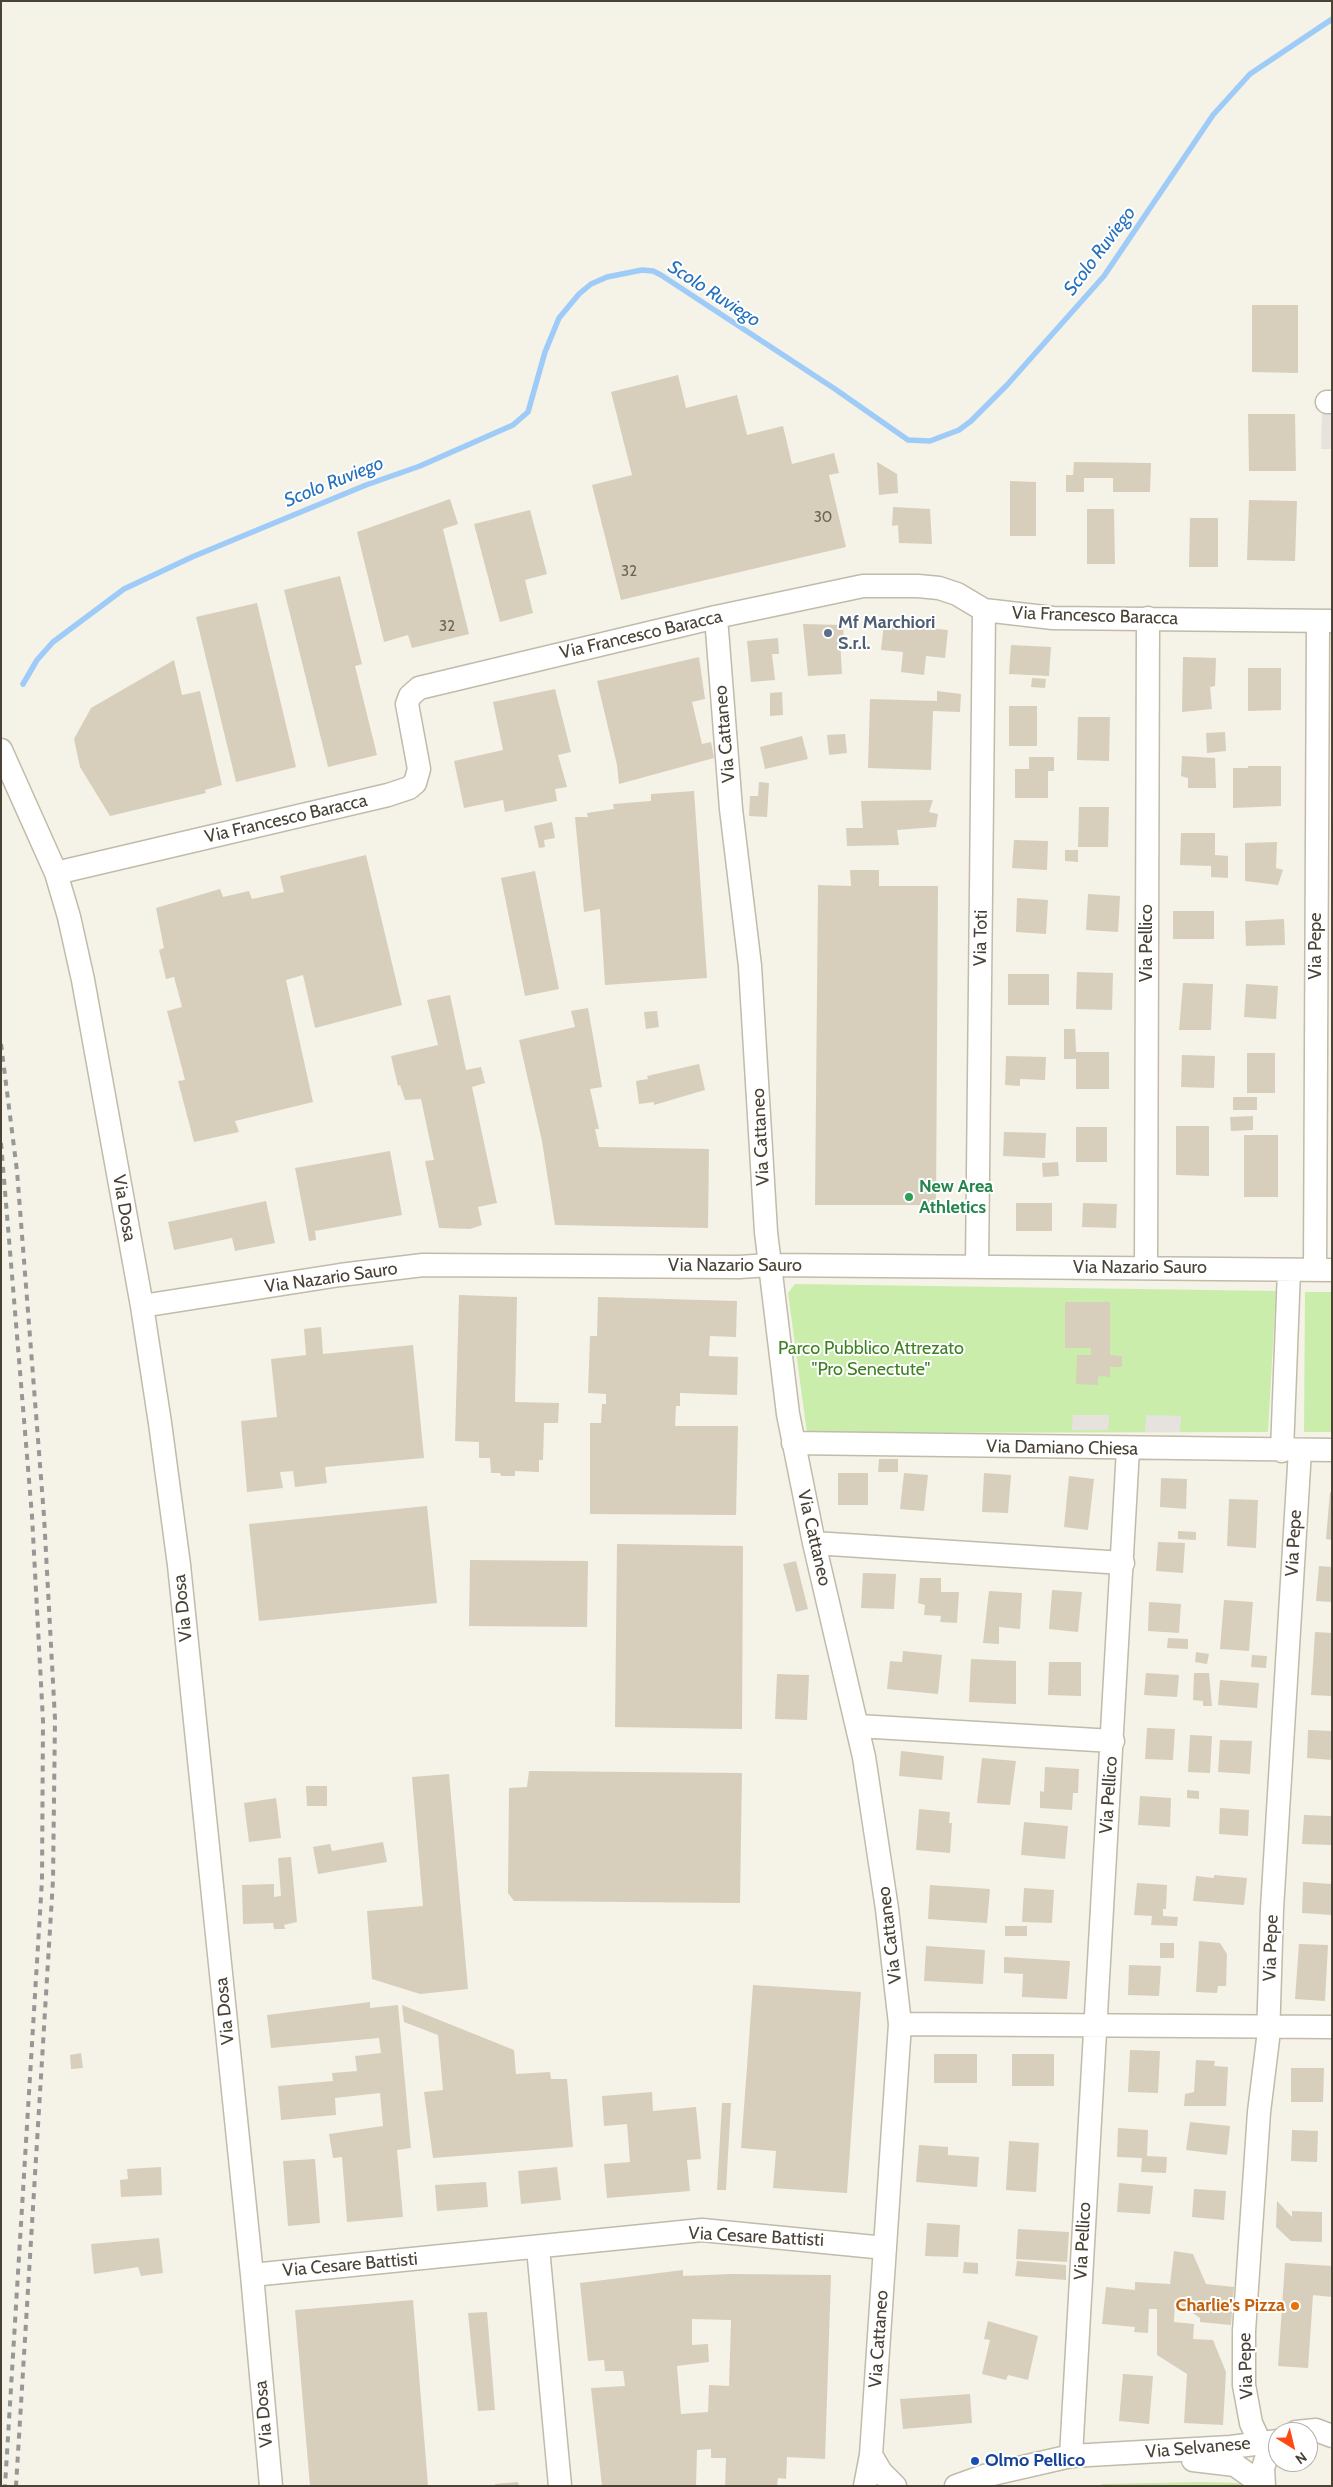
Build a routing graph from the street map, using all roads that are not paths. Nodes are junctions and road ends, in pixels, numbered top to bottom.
1 (984, 610) junction
2 (716, 618) junction
3 (1148, 618) junction
4 (1325, 621) edge
5 (1, 750) edge
6 (56, 873) junction
7 (770, 1265) junction
8 (977, 1267) junction
9 (1146, 1268) junction
10 (1289, 1270) junction
11 (1323, 1270) edge
12 (142, 1306) junction
13 (793, 1444) junction
14 (1128, 1449) junction
15 (1291, 1450) junction
16 (1332, 1450) edge
17 (814, 1543) junction
18 (1124, 1563) junction
19 (858, 1726) junction
20 (1113, 1741) junction
21 (900, 2024) junction
22 (1095, 2026) junction
23 (1267, 2026) junction
24 (1332, 2027) edge
25 (538, 2248) junction
26 (885, 2248) junction
27 (252, 2275) junction
28 (1318, 2431) edge
29 (1331, 2435) edge
30 (1268, 2438) edge
31 (1268, 2442) edge
32 (1268, 2453) edge
33 (871, 2455) junction
34 (1118, 2455) junction
35 (1071, 2456) junction
36 (1263, 2485) edge
37 (271, 2486) edge
38 (560, 2486) edge
39 (866, 2486) edge
40 (874, 2486) edge
41 (895, 2486) edge
42 (956, 2486) edge

1 - 2 street, Via Francesco Baracca
1 - 3 street, Via Francesco Baracca
1 - 8 street, Via Toti
2 - 6 street, Via Francesco Baracca
2 - 7 street, Via Cattaneo
3 - 4 street, Via Francesco Baracca
3 - 9 street, Via Pellico
4 - 11 street, Via Pepe
5 - 6 street, Via Dosa
6 - 12 street, Via Dosa
7 - 8 street, Via Nazario Sauro
7 - 12 street, Via Nazario Sauro
7 - 13 street, Via Cattaneo
8 - 9 street, Via Nazario Sauro
9 - 10 street, Via Nazario Sauro
10 - 11 street, Via Nazario Sauro
10 - 15 street, Via Pepe
12 - 27 street, Via Dosa
13 - 14 street, Via Damiano Chiesa
13 - 17 street, Via Cattaneo
14 - 15 street, Via Damiano Chiesa
14 - 18 street, Via Pellico
15 - 16 street, Via Damiano Chiesa
15 - 23 street, Via Pepe
17 - 18 street
17 - 19 street, Via Cattaneo
18 - 20 street, Via Pellico
19 - 20 street
19 - 21 street, Via Cattaneo
20 - 22 street, Via Pellico
21 - 22 street
21 - 26 street, Via Cattaneo
22 - 23 street
22 - 35 street, Via Pellico
23 - 24 street
23 - 30 street, Via Pepe
25 - 26 street, Via Cesare Battisti
25 - 27 street, Via Cesare Battisti
25 - 38 street
26 - 33 street, Via Cattaneo
27 - 37 street, Via Dosa
28 - 29 street
31 - 34 street, Via Selvanese
32 - 36 street
33 - 39 street, Via Cattaneo
33 - 40 street, Via Cattaneo
33 - 41 street
34 - 35 street, Via Selvanese
34 - 36 street, Via Selvanese
35 - 42 street, Via Selvanese

